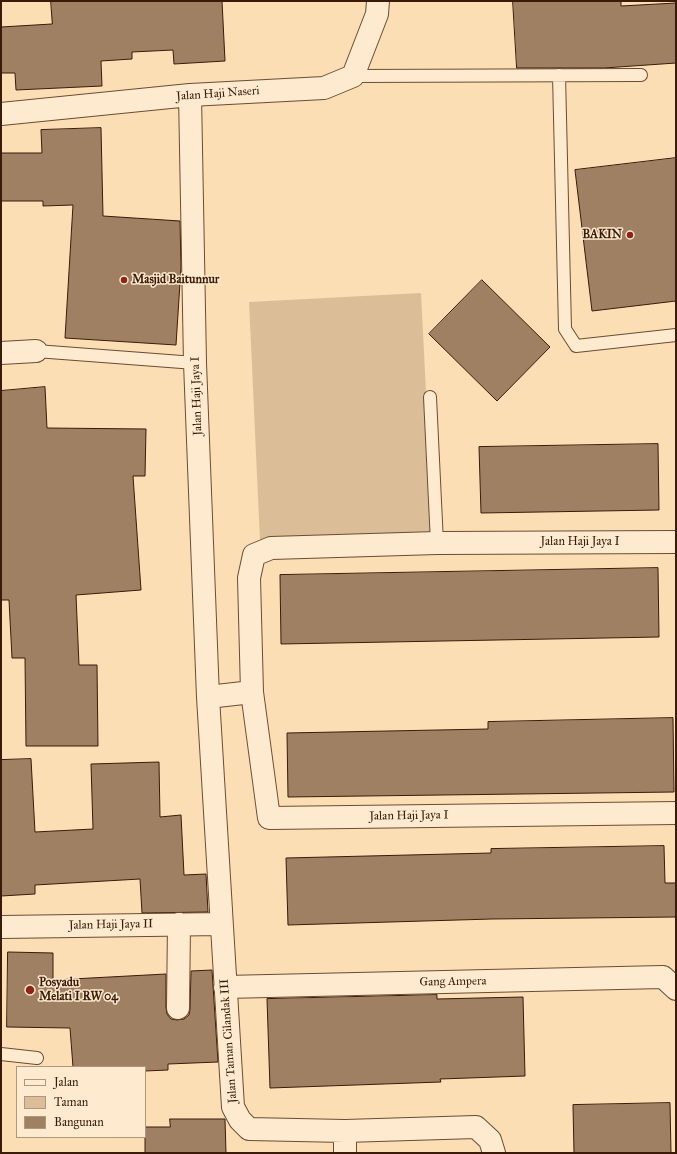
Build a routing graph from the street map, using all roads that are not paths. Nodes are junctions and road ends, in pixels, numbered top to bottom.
1 (378, 1) edge
2 (559, 75) junction
3 (641, 75) dead end
4 (354, 76) junction
5 (190, 95) junction
6 (1, 114) edge
7 (676, 335) edge
8 (36, 351) joint
9 (1, 353) edge
10 (195, 363) junction
11 (430, 397) dead end
12 (676, 542) edge
13 (437, 543) junction
14 (252, 692) junction
15 (208, 697) junction
16 (676, 813) edge
17 (179, 924) junction
18 (221, 924) junction
19 (1, 927) edge
20 (225, 987) junction
21 (676, 989) edge
22 (178, 1008) dead end
23 (1, 1054) edge
24 (37, 1058) dead end
25 (345, 1131) junction
26 (345, 1153) edge
27 (494, 1153) edge

1 - 4 street
2 - 3 lane
2 - 4 lane
2 - 7 lane
4 - 5 street, Jalan Haji Naseri
5 - 6 street, Jalan Haji Naseri
5 - 10 street, Jalan Haji Jaya I
8 - 9 street
8 - 10 lane
10 - 15 street, Jalan Haji Jaya I
11 - 13 lane
12 - 13 street, Jalan Haji Jaya I
13 - 14 street, Jalan Haji Jaya I
14 - 15 street
14 - 16 street, Jalan Haji Jaya I
15 - 18 street, Jalan Haji Jaya I
17 - 18 street, Jalan Haji Jaya II
17 - 19 street, Jalan Haji Jaya II
17 - 22 street
18 - 20 street, Jalan Taman Cilandak III
20 - 21 street, Gang Ampera
20 - 25 street, Jalan Taman Cilandak III
23 - 24 lane
25 - 26 street
25 - 27 street, Jalan Taman Cilandak III

